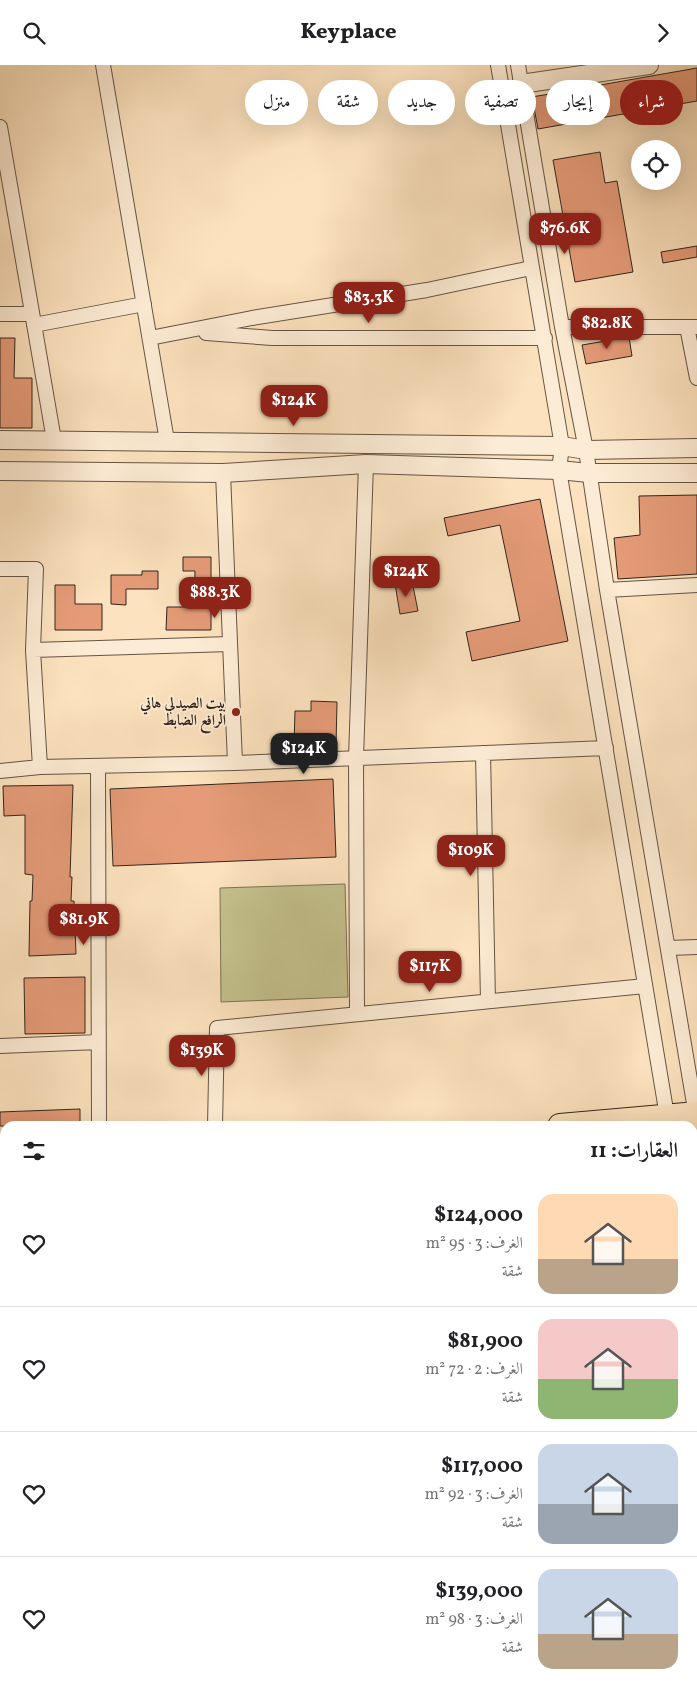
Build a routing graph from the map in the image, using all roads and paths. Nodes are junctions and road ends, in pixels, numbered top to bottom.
1 (103, 65) edge
2 (498, 65) edge
3 (518, 65) edge
4 (650, 65) edge
5 (521, 80) edge
6 (536, 82) edge
7 (529, 125) edge
8 (0, 127) edge
9 (531, 268) junction
10 (144, 304) junction
11 (0, 314) edge
12 (33, 319) junction
13 (562, 327) junction
14 (692, 327) edge
15 (192, 331) junction
16 (150, 338) junction
17 (545, 338) junction
18 (697, 378) edge
19 (54, 440) junction
20 (0, 441) edge
21 (167, 441) junction
22 (562, 446) junction
23 (697, 448) edge
24 (586, 450) junction
25 (366, 465) junction
26 (559, 470) junction
27 (0, 471) edge
28 (223, 473) junction
29 (589, 473) junction
30 (697, 473) edge
31 (0, 569) edge
32 (697, 585) edge
33 (607, 590) junction
34 (230, 644) junction
35 (33, 650) junction
36 (606, 748) junction
37 (483, 753) junction
38 (356, 758) junction
39 (235, 763) junction
40 (98, 766) junction
41 (40, 767) junction
42 (0, 771) edge
43 (697, 947) edge
44 (668, 948) junction
45 (645, 986) junction
46 (488, 1001) junction
47 (357, 1014) junction
48 (98, 1041) junction
49 (0, 1046) edge
50 (99, 1121) edge
51 (215, 1121) edge
52 (668, 1121) edge
53 (696, 1121) edge

1 - 10 street
2 - 9 street
3 - 5 street
4 - 6 street
7 - 13 street
8 - 12 street
9 - 15 street
9 - 17 street
10 - 12 street
10 - 16 street
11 - 12 street
12 - 19 street
13 - 14 street
13 - 24 street
14 - 18 street
15 - 16 street
15 - 17 street
16 - 21 street
17 - 22 street
19 - 20 street
19 - 21 street
21 - 22 street
22 - 24 street
22 - 26 street
23 - 24 street
24 - 29 street
25 - 26 street
25 - 28 street
25 - 38 street
26 - 29 street
26 - 36 street
27 - 28 street
28 - 34 street
29 - 30 street
29 - 33 street
31 - 35 street
32 - 33 street
33 - 44 street
34 - 35 street
34 - 39 street
35 - 41 street
36 - 37 street
36 - 45 street
37 - 38 street
37 - 46 street
38 - 39 street
38 - 47 street
39 - 40 street
40 - 41 street
40 - 48 street
41 - 42 street
43 - 44 street
44 - 53 street
45 - 46 street
45 - 52 street
46 - 47 street
47 - 51 street
48 - 49 street
48 - 50 street

